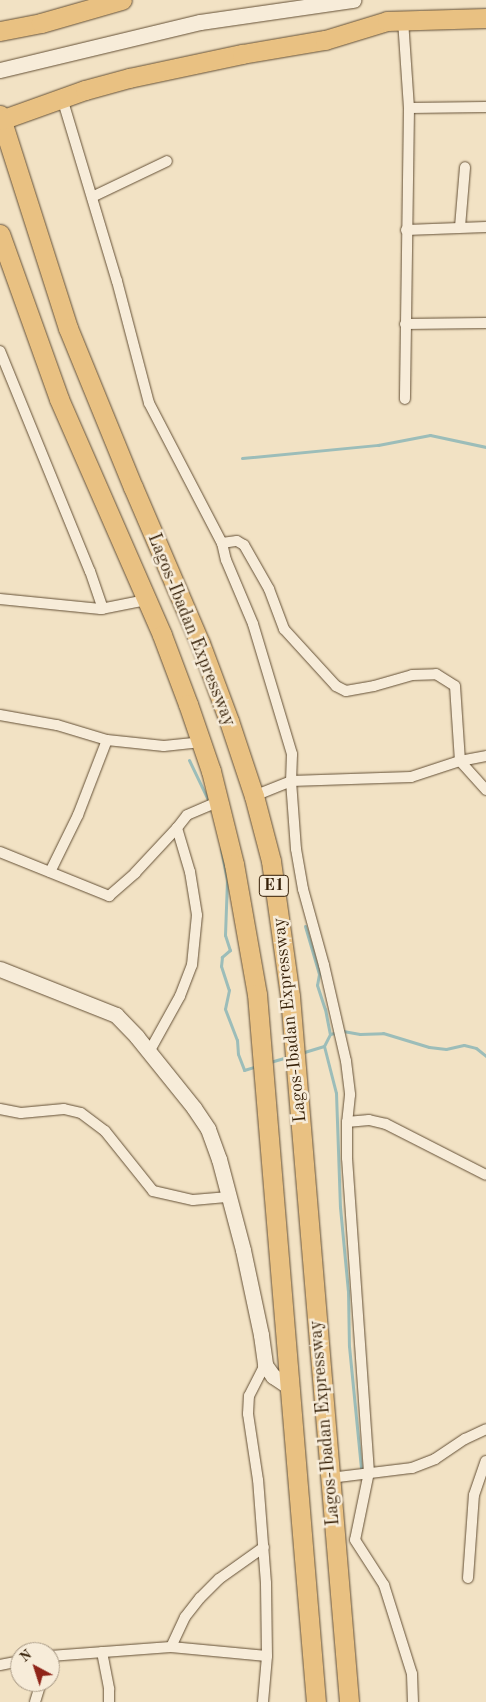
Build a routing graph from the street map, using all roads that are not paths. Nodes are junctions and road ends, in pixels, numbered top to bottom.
1 (122, 0) edge
2 (353, 0) edge
3 (486, 18) edge
4 (403, 20) junction
5 (0, 31) edge
6 (0, 70) edge
7 (62, 98) junction
8 (409, 108) junction
9 (486, 108) edge
10 (1, 117) edge
11 (166, 161) dead end
12 (465, 167) dead end
13 (92, 197) junction
14 (460, 227) junction
15 (486, 227) edge
16 (406, 230) junction
17 (0, 234) edge
18 (486, 323) edge
19 (405, 324) junction
20 (0, 351) edge
21 (405, 399) dead end
22 (222, 543) junction
23 (0, 599) edge
24 (146, 600) junction
25 (103, 609) junction
26 (0, 715) edge
27 (107, 740) junction
28 (201, 742) junction
29 (486, 756) edge
30 (460, 760) junction
31 (291, 781) junction
32 (486, 790) edge
33 (254, 796) junction
34 (218, 802) junction
35 (178, 828) junction
36 (0, 852) edge
37 (50, 872) junction
38 (0, 969) edge
39 (149, 1052) junction
40 (0, 1109) edge
41 (347, 1122) junction
42 (486, 1175) edge
43 (229, 1197) junction
44 (265, 1365) junction
45 (291, 1388) junction
46 (486, 1429) edge
47 (486, 1462) edge
48 (369, 1472) junction
49 (330, 1478) junction
50 (264, 1547) junction
51 (468, 1578) dead end
52 (171, 1647) junction
53 (102, 1652) junction
54 (60, 1655) edge
55 (268, 1656) junction
56 (109, 1702) edge
57 (263, 1702) edge
58 (316, 1702) edge
59 (350, 1702) edge
60 (413, 1702) edge

1 - 5 highway
2 - 6 street
3 - 4 highway
4 - 7 highway
4 - 8 street
7 - 10 highway
7 - 13 street
8 - 9 street
8 - 16 street
10 - 33 highway, Lagos-Ibadan Expressway / E1
11 - 13 street
12 - 14 street
13 - 22 street
14 - 15 street
14 - 16 street
16 - 19 street
17 - 24 highway, Lagos-Ibadan Expressway / E1
18 - 19 street
19 - 21 street
20 - 25 street
22 - 30 street
22 - 31 street
23 - 25 street
24 - 25 street
24 - 28 highway, Lagos-Ibadan Expressway / E1
26 - 27 street
27 - 28 street
27 - 37 street
28 - 34 highway, Lagos-Ibadan Expressway / E1
29 - 30 street
30 - 31 street
30 - 32 street
31 - 33 street
31 - 41 street
33 - 49 highway, Lagos-Ibadan Expressway / E1
34 - 35 street
34 - 45 highway, Lagos-Ibadan Expressway / E1
35 - 37 street
35 - 39 street
36 - 37 street
38 - 39 street
39 - 43 street
40 - 43 street
41 - 42 street
41 - 48 street
43 - 44 street
44 - 45 street
44 - 50 street
45 - 58 highway, Lagos-Ibadan Expressway / E1
46 - 48 street
47 - 51 street
48 - 49 street
48 - 60 street
49 - 59 highway, Lagos-Ibadan Expressway / E1
50 - 52 street
50 - 55 street
52 - 53 street
52 - 55 street
53 - 54 street
53 - 56 street
55 - 57 street

